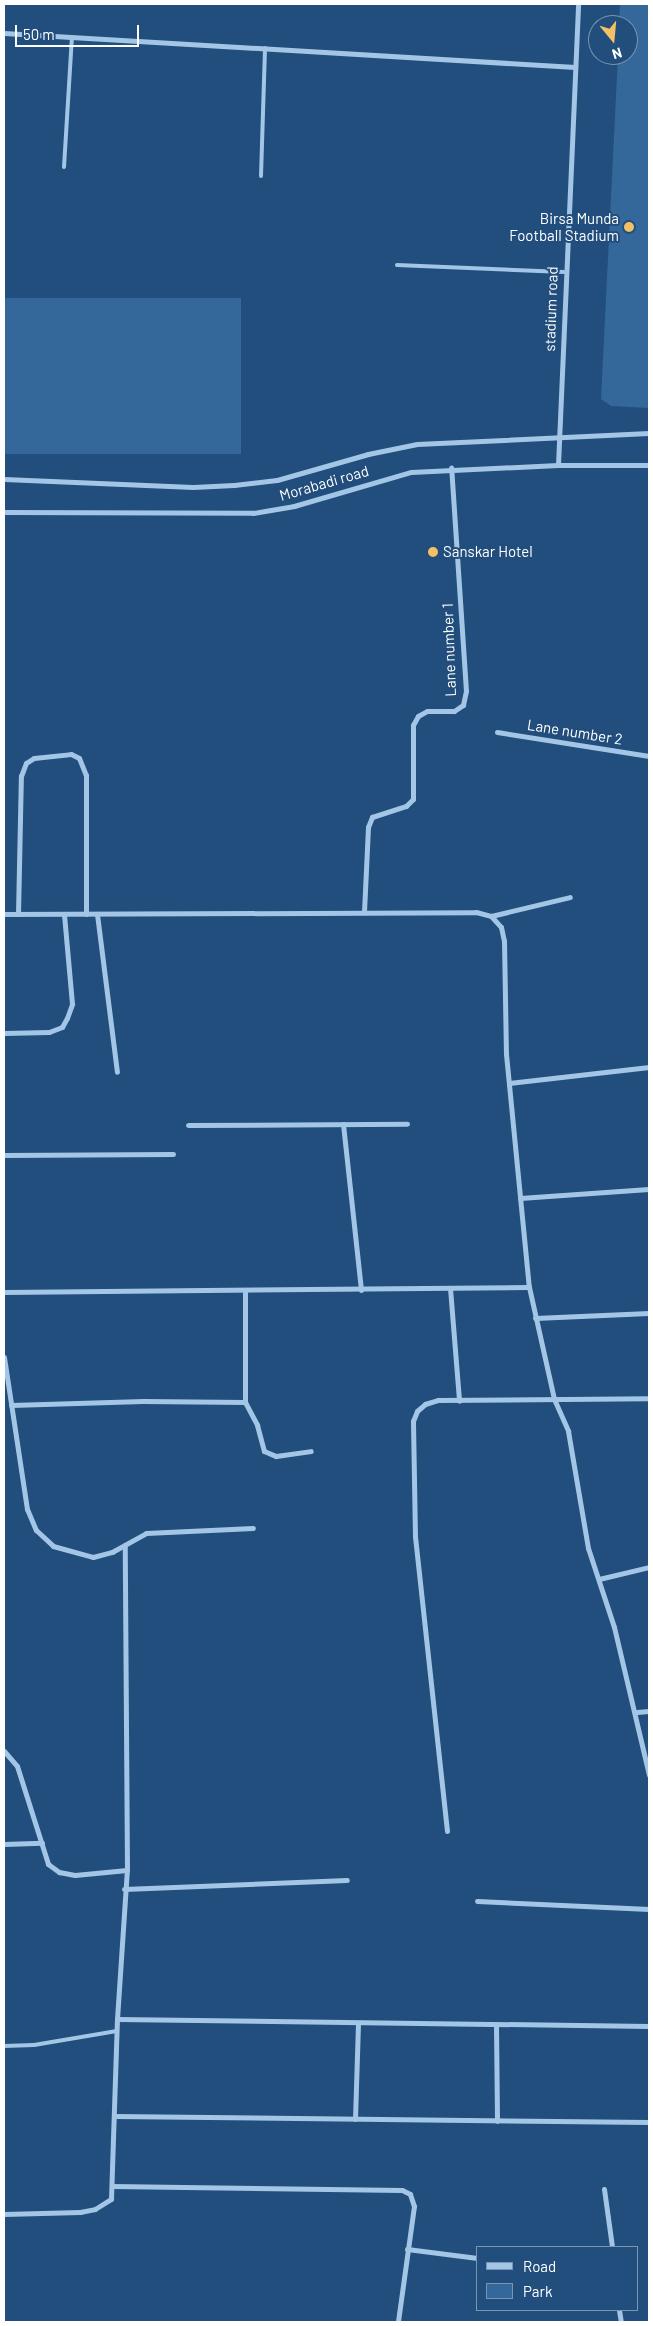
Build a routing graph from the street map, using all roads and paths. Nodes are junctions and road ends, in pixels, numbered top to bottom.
1 (578, 4) edge
2 (4, 33) edge
3 (72, 37) junction
4 (264, 48) junction
5 (575, 67) junction
6 (64, 167) dead end
7 (260, 176) dead end
8 (397, 265) dead end
9 (564, 272) junction
10 (649, 433) edge
11 (560, 435) junction
12 (558, 465) junction
13 (649, 465) edge
14 (451, 468) junction
15 (4, 479) edge
16 (4, 512) edge
17 (497, 732) dead end
18 (649, 756) edge
19 (570, 897) dead end
20 (364, 912) junction
21 (4, 914) edge
22 (18, 914) junction
23 (64, 914) junction
24 (86, 914) junction
25 (96, 914) junction
26 (491, 916) junction
27 (4, 1033) edge
28 (649, 1067) edge
29 (118, 1072) dead end
30 (509, 1083) junction
31 (343, 1124) junction
32 (407, 1124) dead end
33 (188, 1125) dead end
34 (173, 1154) dead end
35 (4, 1155) edge
36 (649, 1189) edge
37 (520, 1198) junction
38 (529, 1287) junction
39 (450, 1288) junction
40 (361, 1290) junction
41 (245, 1291) junction
42 (4, 1292) edge
43 (649, 1313) edge
44 (535, 1318) junction
45 (4, 1357) edge
46 (4, 1398) edge
47 (10, 1398) junction
48 (649, 1398) edge
49 (554, 1399) junction
50 (459, 1400) junction
51 (244, 1402) junction
52 (11, 1405) junction
53 (311, 1452) dead end
54 (254, 1528) dead end
55 (125, 1545) junction
56 (649, 1567) edge
57 (599, 1580) junction
58 (649, 1711) edge
59 (637, 1712) junction
60 (4, 1750) edge
61 (649, 1775) edge
62 (447, 1831) dead end
63 (42, 1843) junction
64 (4, 1844) edge
65 (127, 1870) junction
66 (347, 1880) dead end
67 (124, 1889) junction
68 (477, 1901) dead end
69 (649, 1909) edge
70 (117, 2019) junction
71 (358, 2023) junction
72 (496, 2025) junction
73 (649, 2026) edge
74 (117, 2031) junction
75 (4, 2046) edge
76 (114, 2116) junction
77 (355, 2119) junction
78 (497, 2121) junction
79 (649, 2122) edge
80 (112, 2186) junction
81 (604, 2189) dead end
82 (4, 2214) edge
83 (612, 2246) edge
84 (408, 2249) junction
85 (476, 2258) edge
86 (398, 2322) edge

1 - 5 street, stadium road
2 - 3 street
3 - 4 street
3 - 6 lane
4 - 5 street
4 - 7 lane
5 - 9 street, stadium road
8 - 9 lane
9 - 11 street, stadium road
10 - 11 street, Morabadi road
11 - 12 street, stadium road
11 - 15 street, Morabadi road
12 - 13 street, Morabadi road
12 - 14 street, Morabadi road
14 - 16 street, Morabadi road
14 - 20 street, Lane number 1
17 - 18 street, Lane number 2
19 - 26 street
20 - 25 street
20 - 26 street
21 - 22 street
22 - 23 street
22 - 24 street
23 - 24 street
23 - 27 street
24 - 25 street
25 - 29 street
26 - 30 street
28 - 30 street
30 - 37 street
31 - 32 street
31 - 33 street
31 - 40 street
34 - 35 street
36 - 37 street
37 - 38 street
38 - 39 street
38 - 44 street
39 - 40 street
39 - 50 street
40 - 41 street
41 - 42 street
41 - 51 street
43 - 44 street
44 - 49 street
45 - 47 street
46 - 47 street
47 - 52 street
48 - 49 street
49 - 50 street
49 - 57 street
50 - 62 street
51 - 52 street
51 - 53 street
52 - 55 street
54 - 55 street
55 - 65 street
56 - 57 street
57 - 59 street
58 - 59 street
59 - 61 street
60 - 63 street
63 - 64 street
63 - 65 street
65 - 67 street
66 - 67 street
67 - 70 street
68 - 69 street
70 - 71 street
70 - 74 street
71 - 72 street
71 - 77 street
72 - 73 street
72 - 78 street
74 - 75 lane
74 - 76 street
76 - 77 street
76 - 80 street
77 - 78 street
78 - 79 street
80 - 82 street
80 - 84 street
81 - 83 street
84 - 85 street
84 - 86 street

